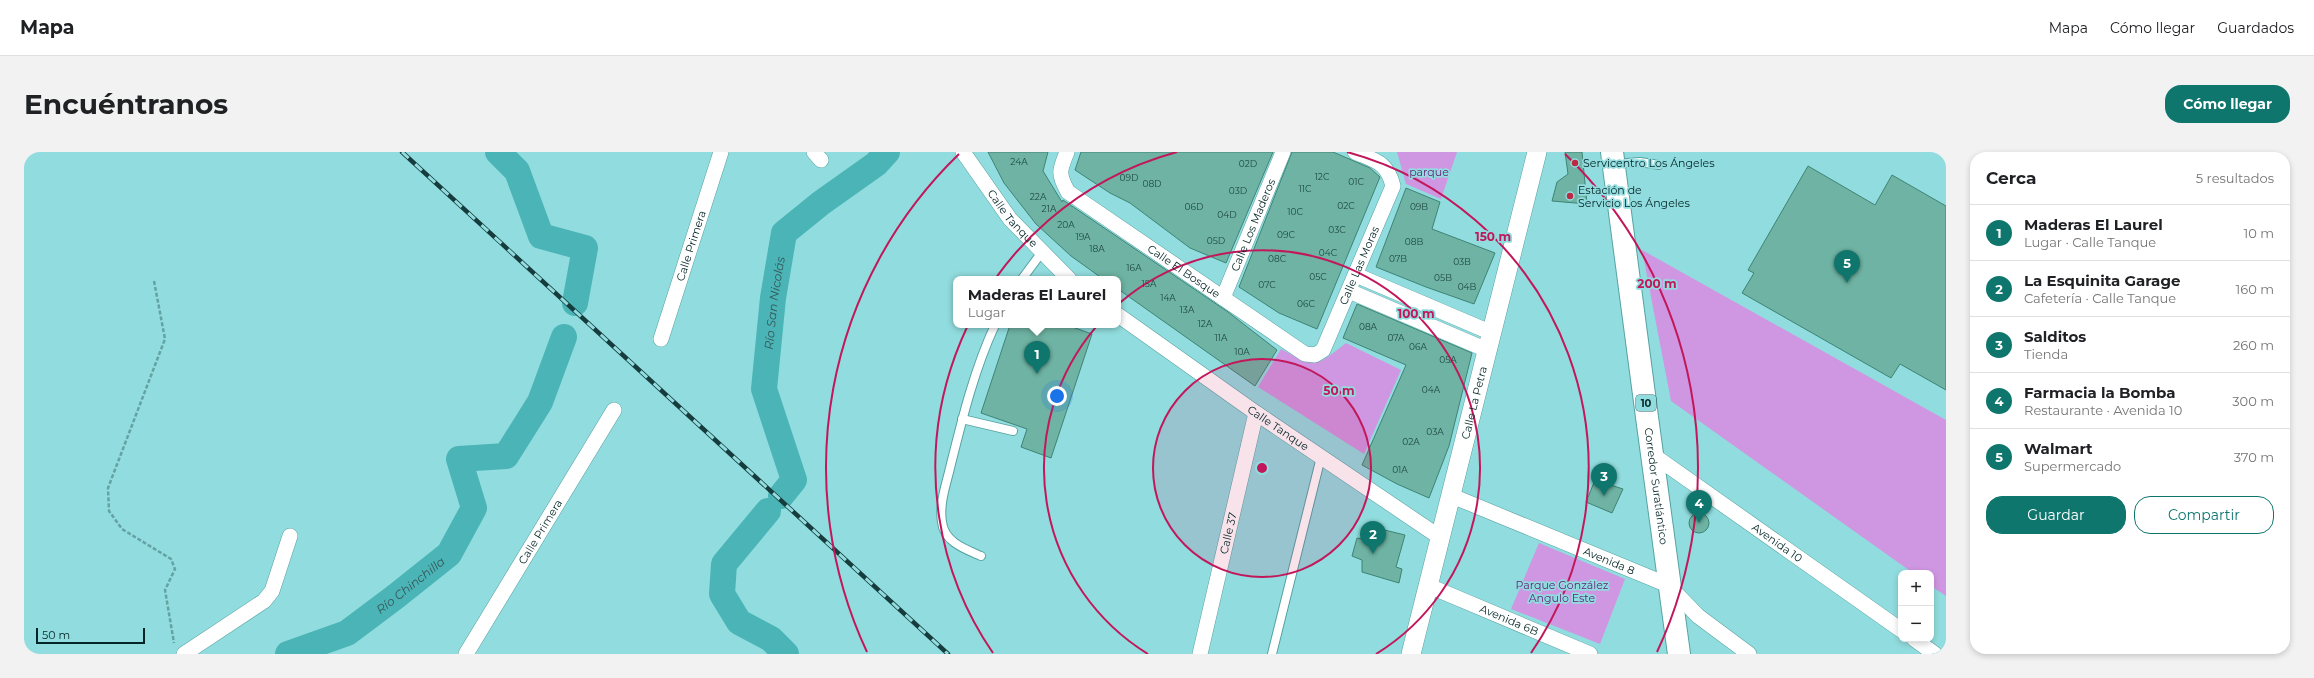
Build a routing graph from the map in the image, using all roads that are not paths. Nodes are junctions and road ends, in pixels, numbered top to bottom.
1 (721, 152) edge
2 (963, 152) edge
3 (1066, 152) edge
4 (1283, 152) edge
5 (1355, 152) edge
6 (1537, 152) edge
7 (1613, 158) edge
8 (1659, 165) dead end
9 (1042, 252) junction
10 (1356, 275) junction
11 (1024, 276) edge
12 (1065, 276) edge
13 (1349, 291) junction
14 (1224, 298) junction
15 (1121, 317) edge
16 (994, 328) edge
17 (661, 339) dead end
18 (1490, 341) junction
19 (1315, 354) joint
20 (614, 410) dead end
21 (1256, 413) junction
22 (962, 419) junction
23 (1013, 431) dead end
24 (1654, 455) junction
25 (1321, 456) junction
26 (1452, 496) junction
27 (290, 536) dead end
28 (1441, 538) junction
29 (981, 556) dead end
30 (1668, 585) junction
31 (1429, 586) junction
32 (1898, 628) edge
33 (1918, 642) edge
34 (180, 651) edge
35 (466, 654) edge
36 (1200, 654) edge
37 (1272, 654) edge
38 (1411, 654) edge
39 (1590, 654) edge
40 (1679, 654) edge
41 (1749, 654) edge
42 (1935, 654) edge

1 - 17 street, Calle Primera
2 - 9 street, Calle Tanque
3 - 14 street, Calle El Bosque
4 - 14 street, Calle Los Maderos
5 - 10 street, Calle Las Moras
6 - 18 street, Calle La Petra
7 - 8 lane
7 - 24 main road, Corredor Suratlántico / 10
9 - 11 lane
9 - 12 street, Calle Tanque
10 - 13 street, Calle Las Moras
10 - 18 street
13 - 18 street
13 - 19 street, Calle Las Moras
14 - 19 street, Calle El Bosque
15 - 21 street, Calle Tanque
16 - 22 lane
18 - 26 street, Calle La Petra
20 - 35 street, Calle Primera
21 - 25 street, Calle Tanque
21 - 36 street, Calle 37
22 - 23 lane
22 - 29 lane
24 - 30 main road, Corredor Suratlántico / 10
24 - 32 street, Avenida 10
25 - 28 street, Calle Tanque
25 - 37 lane
26 - 28 street, Calle La Petra
26 - 30 street, Avenida 8
27 - 34 street
28 - 31 street, Calle La Petra
30 - 40 main road, Corredor Suratlántico / 10
30 - 41 street, Avenida 8
31 - 38 street, Calle La Petra
31 - 39 street, Avenida 6B
33 - 42 street

